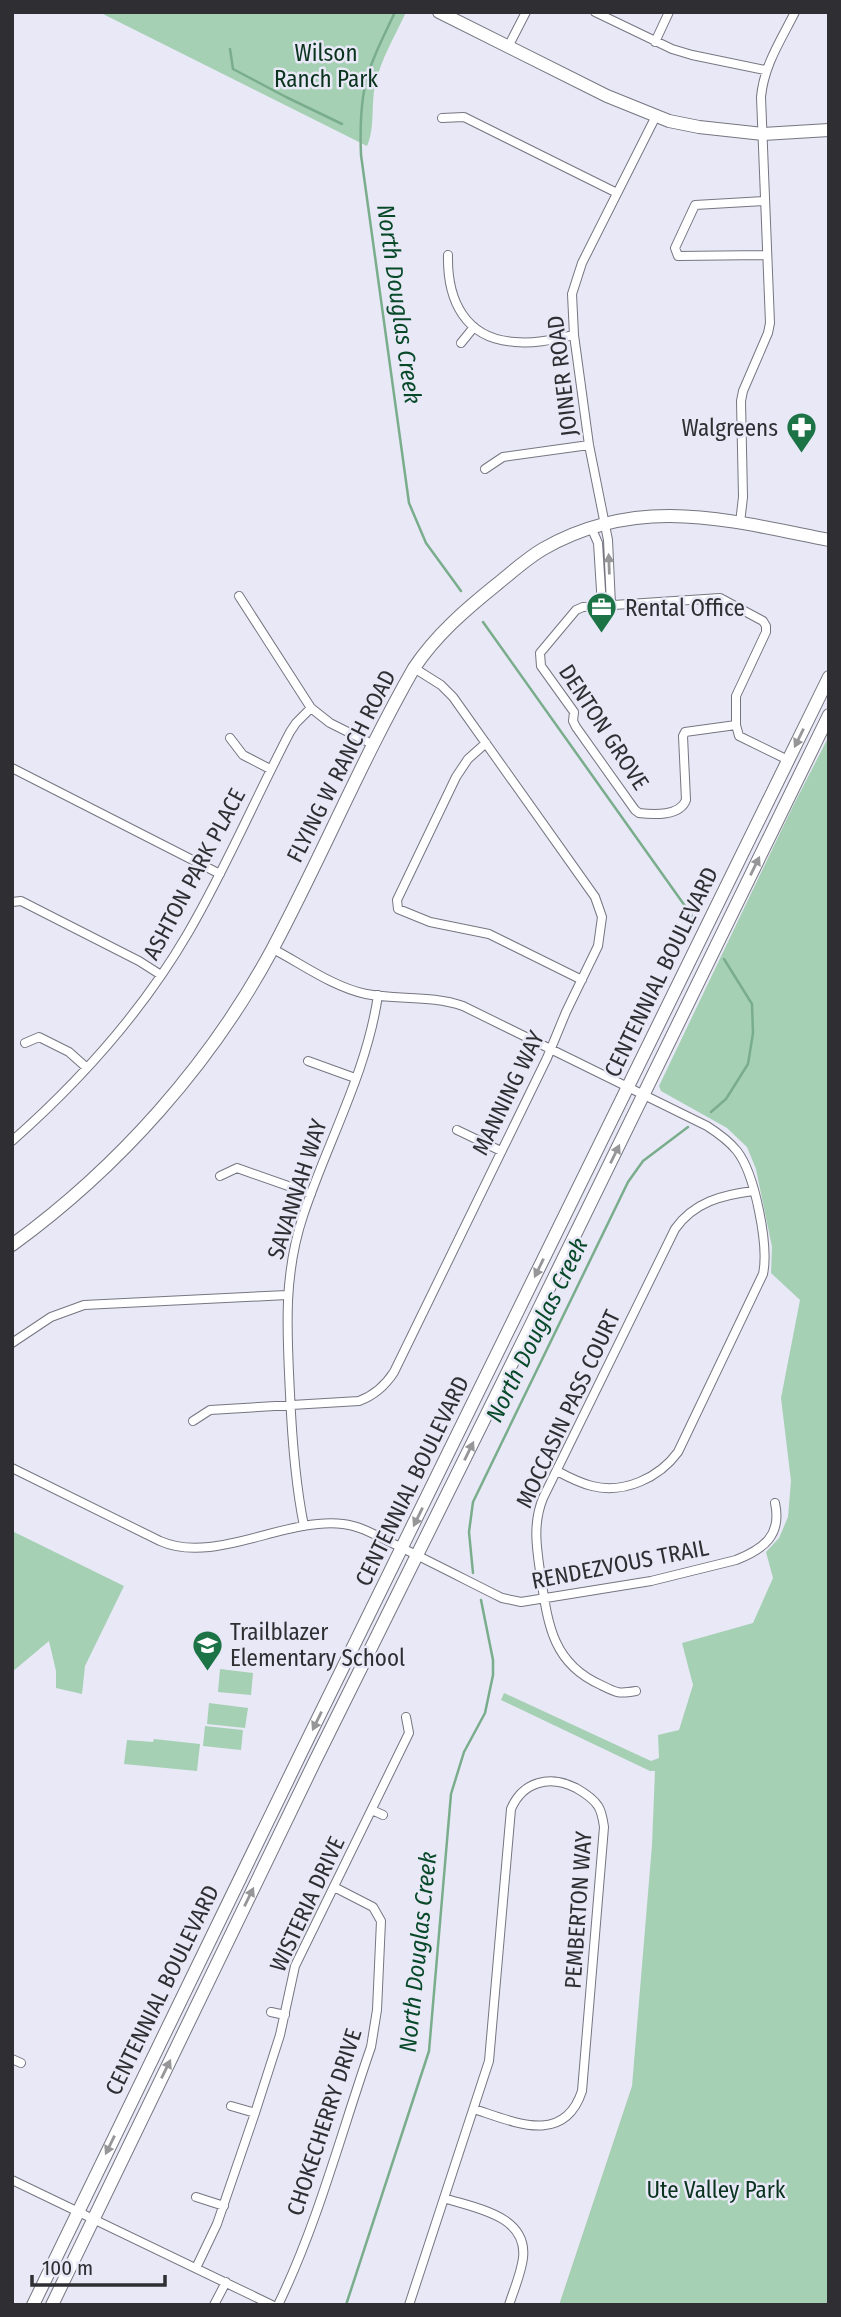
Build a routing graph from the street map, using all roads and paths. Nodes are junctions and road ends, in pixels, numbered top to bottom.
1 (439, 12) edge
2 (526, 12) edge
3 (595, 12) edge
4 (669, 12) edge
5 (795, 12) edge
6 (655, 42) junction
7 (508, 47) junction
8 (765, 70) junction
9 (656, 116) junction
10 (442, 118) dead end
11 (829, 130) edge
12 (763, 134) junction
13 (617, 194) junction
14 (765, 201) junction
15 (448, 255) dead end
16 (767, 255) junction
17 (474, 327) junction
18 (574, 335) junction
19 (461, 344) dead end
20 (589, 445) junction
21 (485, 469) dead end
22 (605, 523) junction
23 (740, 523) junction
24 (592, 527) junction
25 (829, 540) edge
26 (239, 596) dead end
27 (606, 605) junction
28 (414, 668) junction
29 (829, 677) edge
30 (311, 708) junction
31 (829, 715) edge
32 (736, 725) junction
33 (230, 738) dead end
34 (486, 743) junction
35 (374, 745) junction
36 (789, 760) junction
37 (12, 768) edge
38 (271, 769) junction
39 (220, 874) junction
40 (12, 902) edge
41 (272, 949) junction
42 (161, 975) junction
43 (582, 980) junction
44 (378, 996) junction
45 (25, 1043) dead end
46 (552, 1049) junction
47 (309, 1061) dead end
48 (87, 1068) junction
49 (355, 1078) junction
50 (628, 1087) junction
51 (645, 1094) junction
52 (457, 1130) dead end
53 (12, 1141) edge
54 (501, 1151) junction
55 (220, 1176) dead end
56 (753, 1191) junction
57 (311, 1194) junction
58 (12, 1245) edge
59 (287, 1295) junction
60 (12, 1343) edge
61 (290, 1406) junction
62 (193, 1421) dead end
63 (12, 1468) edge
64 (557, 1471) junction
65 (775, 1503) dead end
66 (304, 1526) junction
67 (403, 1548) junction
68 (417, 1556) junction
69 (545, 1600) junction
70 (636, 1691) dead end
71 (406, 1717) dead end
72 (523, 1776) dead end
73 (529, 1786) junction
74 (372, 1810) junction
75 (383, 1815) dead end
76 (334, 1887) junction
77 (271, 2012) dead end
78 (285, 2015) junction
79 (231, 2106) dead end
80 (474, 2109) junction
81 (255, 2113) junction
82 (12, 2180) edge
83 (196, 2197) dead end
84 (444, 2198) junction
85 (224, 2206) junction
86 (78, 2211) junction
87 (94, 2219) junction
88 (196, 2268) junction
89 (226, 2282) junction
90 (33, 2305) edge
91 (52, 2305) edge
92 (215, 2305) edge
93 (272, 2305) edge
94 (278, 2305) edge
95 (408, 2305) edge
96 (509, 2305) edge

1 - 7 main road
2 - 7 street
3 - 6 street
4 - 6 street
5 - 8 street
6 - 8 street
7 - 9 main road
8 - 12 street
9 - 12 main road
9 - 13 street, JOINER ROAD
10 - 13 street
11 - 12 main road
12 - 14 street
13 - 18 street, JOINER ROAD
14 - 16 street
14 - 16 street
15 - 17 street
16 - 23 street
17 - 18 street
17 - 19 street
18 - 20 street, JOINER ROAD
20 - 21 street
20 - 22 street, JOINER ROAD
22 - 23 main road, FLYING W RANCH ROAD
22 - 24 main road, FLYING W RANCH ROAD
27 -> 22 street
23 - 25 main road, FLYING W RANCH ROAD
24 - 27 street
24 - 28 main road, FLYING W RANCH ROAD
26 - 30 street
27 - 32 street
27 - 32 street, DENTON GROVE
28 - 34 street, MANNING WAY
28 - 35 main road, FLYING W RANCH ROAD
29 -> 36 main road, CENTENNIAL BOULEVARD
30 - 35 street
30 - 38 street, ASHTON PARK PLACE
51 -> 31 main road, CENTENNIAL BOULEVARD
32 - 36 street
33 - 38 street
34 - 43 street, MANNING WAY
34 - 43 street
35 - 41 main road, FLYING W RANCH ROAD
36 - 50 main road, CENTENNIAL BOULEVARD
37 - 39 street
38 - 39 street, ASHTON PARK PLACE
39 - 42 street, ASHTON PARK PLACE
40 - 42 street
41 - 44 street
41 - 58 main road, FLYING W RANCH ROAD
42 - 48 street, ASHTON PARK PLACE
43 - 46 street, MANNING WAY
44 - 46 street
44 - 49 street, SAVANNAH WAY
45 - 48 street
46 - 50 street
46 - 54 street, MANNING WAY
47 - 49 street
48 - 53 street, ASHTON PARK PLACE
49 - 57 street, SAVANNAH WAY
50 - 51 street
50 -> 67 main road, CENTENNIAL BOULEVARD
51 - 56 street
68 -> 51 main road, CENTENNIAL BOULEVARD
52 - 54 street
54 - 61 street, MANNING WAY
55 - 57 street
56 - 64 street, MOCCASIN PASS COURT
56 - 64 street
57 - 59 street, SAVANNAH WAY
59 - 60 street
59 - 61 street, SAVANNAH WAY
61 - 62 street, MANNING WAY
61 - 66 street, SAVANNAH WAY
63 - 66 street, RENDEZVOUS TRAIL
64 - 69 street, MOCCASIN PASS COURT
65 - 69 street, RENDEZVOUS TRAIL
66 - 67 street, RENDEZVOUS TRAIL
67 - 68 street, RENDEZVOUS TRAIL
67 -> 86 main road, CENTENNIAL BOULEVARD
68 - 69 street, RENDEZVOUS TRAIL
87 -> 68 main road, CENTENNIAL BOULEVARD
69 - 70 street, MOCCASIN PASS COURT
71 - 74 street, WISTERIA DRIVE
72 - 73 street
73 - 80 street
73 - 80 street, PEMBERTON WAY
74 - 75 street
74 - 76 street, WISTERIA DRIVE
76 - 78 street, WISTERIA DRIVE
76 - 94 street, CHOKECHERRY DRIVE
77 - 78 street
78 - 81 street, WISTERIA DRIVE
79 - 81 street
80 - 84 street
81 - 85 street, WISTERIA DRIVE
82 - 86 street
83 - 85 street
84 - 95 street
84 - 96 street
85 - 88 street, WISTERIA DRIVE
86 - 87 street
86 - 90 main road, CENTENNIAL BOULEVARD
87 - 88 street
87 - 91 main road, CENTENNIAL BOULEVARD
88 - 89 street
89 - 92 street
89 - 93 street

